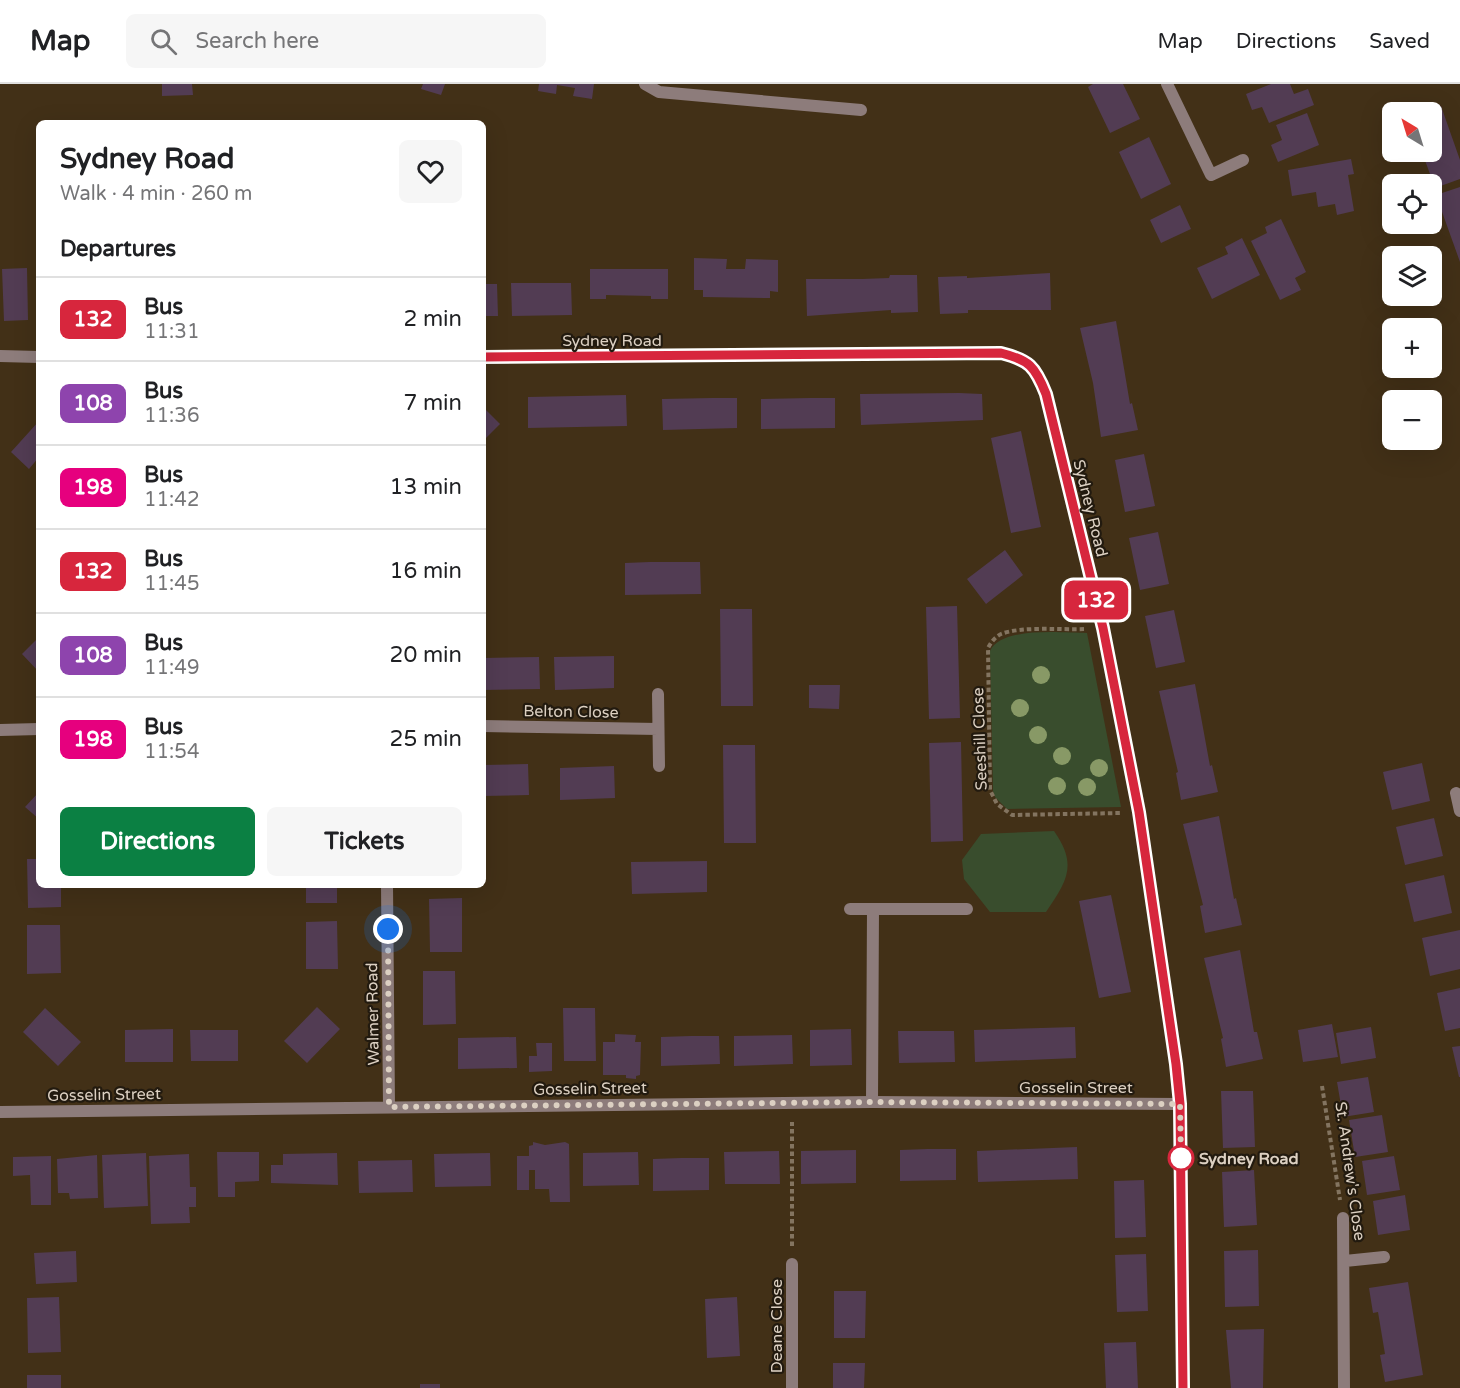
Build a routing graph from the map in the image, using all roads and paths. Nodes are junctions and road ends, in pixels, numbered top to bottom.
1 (645, 84) edge
2 (1167, 84) edge
3 (861, 110) dead end
4 (1243, 160) dead end
5 (0, 356) edge
6 (36, 357) edge
7 (486, 357) edge
8 (1103, 628) junction
9 (658, 694) dead end
10 (486, 726) edge
11 (36, 729) edge
12 (658, 729) junction
13 (0, 730) edge
14 (659, 766) dead end
15 (1456, 793) dead end
16 (1460, 811) edge
17 (1139, 812) junction
18 (387, 888) edge
19 (850, 909) dead end
20 (873, 909) junction
21 (967, 909) dead end
22 (1322, 1086) dead end
23 (872, 1102) junction
24 (792, 1103) junction
25 (1180, 1104) junction
26 (389, 1107) junction
27 (0, 1112) edge
28 (1343, 1218) joint
29 (1384, 1257) dead end
30 (1345, 1261) junction
31 (792, 1264) joint
32 (792, 1388) edge
33 (1183, 1388) edge
34 (1344, 1388) edge

1 - 3 street
2 - 4 street
5 - 6 street
7 - 8 street, Sydney Road
8 - 17 street, Sydney Road
8 - 17 path, Seeshill Close
9 - 12 street
10 - 12 street, Belton Close
11 - 13 street
12 - 14 street
15 - 16 street
17 - 25 street, Sydney Road
18 - 26 street, Walmer Road
19 - 20 street
20 - 21 street
20 - 23 street
22 - 28 path, St. Andrew's Close
23 - 24 street, Gosselin Street
23 - 25 street, Gosselin Street
24 - 26 street, Gosselin Street
24 - 31 path
25 - 33 street, Sydney Road
26 - 27 street, Gosselin Street
28 - 30 street, St. Andrew's Close
29 - 30 street, St. Andrew's Close
30 - 34 street, St. Andrew's Close
31 - 32 street, Deane Close

